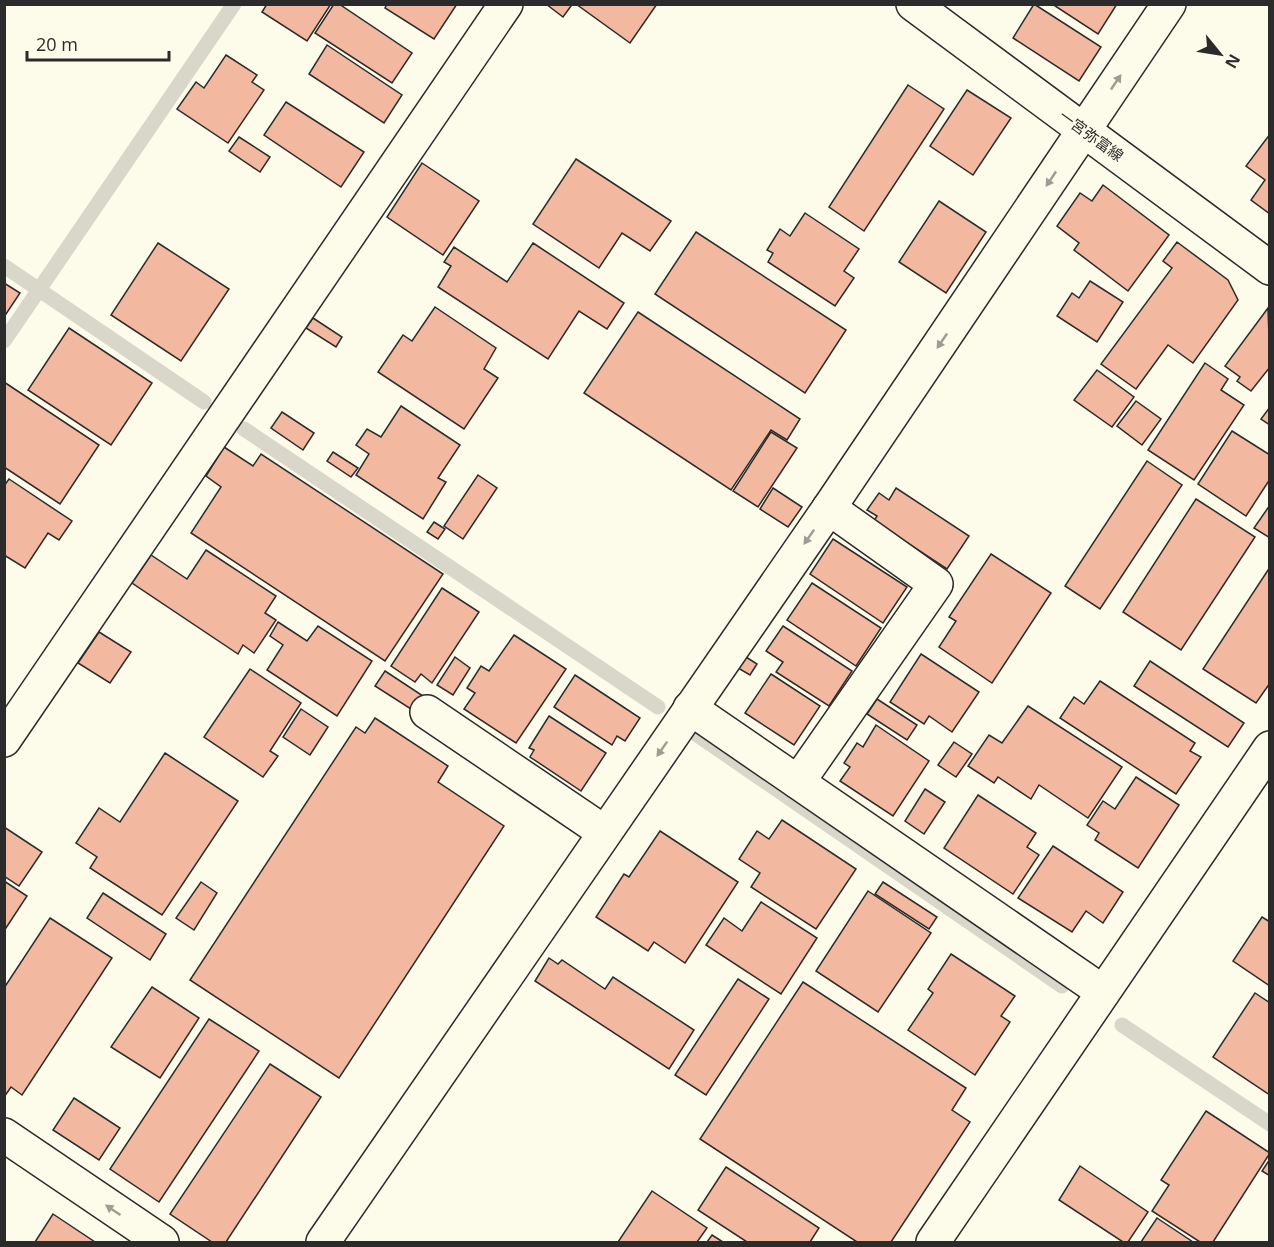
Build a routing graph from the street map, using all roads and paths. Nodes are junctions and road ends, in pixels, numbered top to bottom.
1 (506, 4) edge
2 (913, 4) edge
3 (1169, 4) edge
4 (1083, 130) junction
5 (1269, 268) edge
6 (829, 508) junction
7 (690, 708) junction
8 (427, 712) dead end
9 (4, 740) edge
10 (1269, 748) edge
11 (798, 782) junction
12 (604, 832) junction
13 (1103, 992) junction
14 (4, 1135) edge
15 (162, 1242) edge
16 (323, 1242) edge
17 (933, 1242) edge

1 - 9 street
2 - 4 street, 一宮弥富線
4 -> 3 street
4 - 5 street, 一宮弥富線
4 -> 6 street
6 -> 7 street
6 - 11 street
7 - 11 street
7 -> 12 street
8 - 12 street
10 - 13 street
11 - 13 street
12 - 16 street
13 - 17 street
15 -> 14 street

